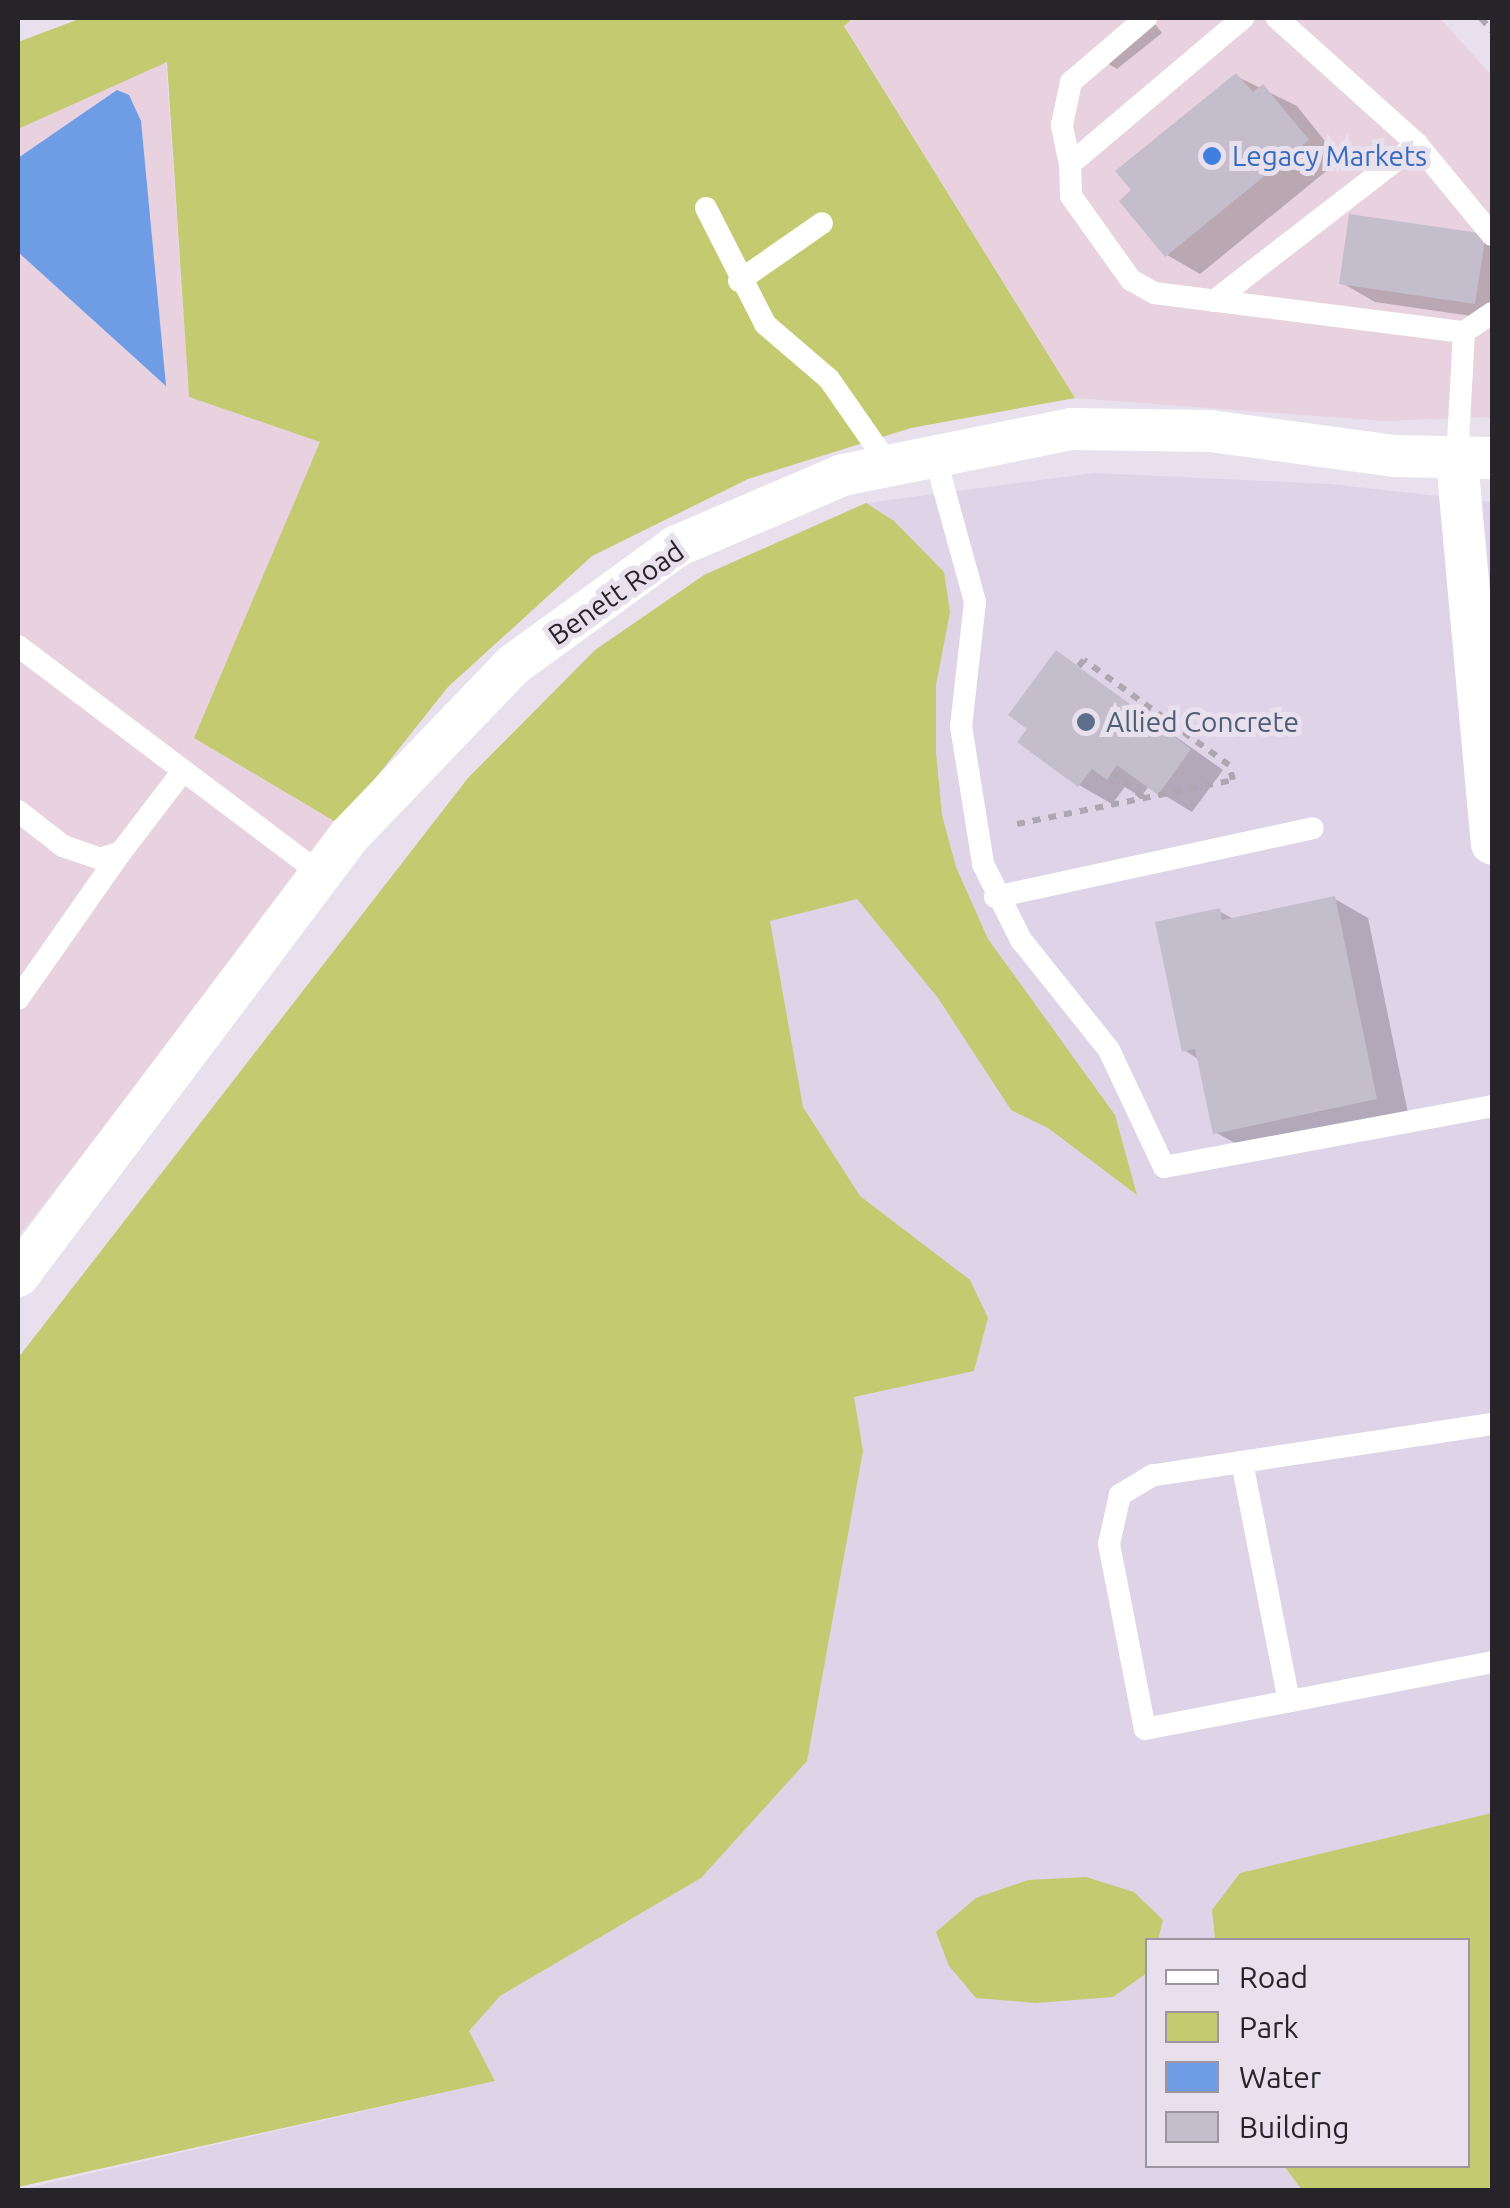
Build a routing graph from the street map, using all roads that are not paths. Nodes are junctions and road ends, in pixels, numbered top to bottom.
1 (1146, 18) edge
2 (1243, 18) edge
3 (1278, 18) edge
4 (1417, 144) junction
5 (1070, 164) junction
6 (706, 208) dead end
7 (822, 223) dead end
8 (1492, 235) edge
9 (739, 280) junction
10 (1214, 301) junction
11 (1492, 313) edge
12 (1464, 332) junction
13 (934, 453) junction
14 (1475, 460) edge
15 (888, 464) junction
16 (18, 646) edge
17 (183, 771) junction
18 (18, 811) edge
19 (1314, 828) dead end
20 (1492, 844) edge
21 (121, 852) junction
22 (320, 874) junction
23 (996, 897) junction
24 (18, 999) edge
25 (1492, 1106) edge
26 (18, 1276) edge
27 (1492, 1424) edge
28 (1242, 1462) junction
29 (1492, 1662) edge
30 (1290, 1701) junction

1 - 5 lane
2 - 5 lane
3 - 4 lane
4 - 8 lane
4 - 10 lane
5 - 10 lane
6 - 9 lane
7 - 9 lane
9 - 15 lane
10 - 12 lane
11 - 12 lane
12 - 14 lane
13 - 14 street, Benett Road
13 - 15 street, Benett Road
13 - 23 lane
14 - 20 street
15 - 22 street, Benett Road
16 - 17 lane
17 - 21 lane
17 - 22 lane
18 - 21 lane
19 - 23 lane
21 - 24 lane
22 - 26 street, Benett Road
23 - 25 lane
27 - 28 lane
28 - 30 lane
28 - 30 lane
29 - 30 lane

